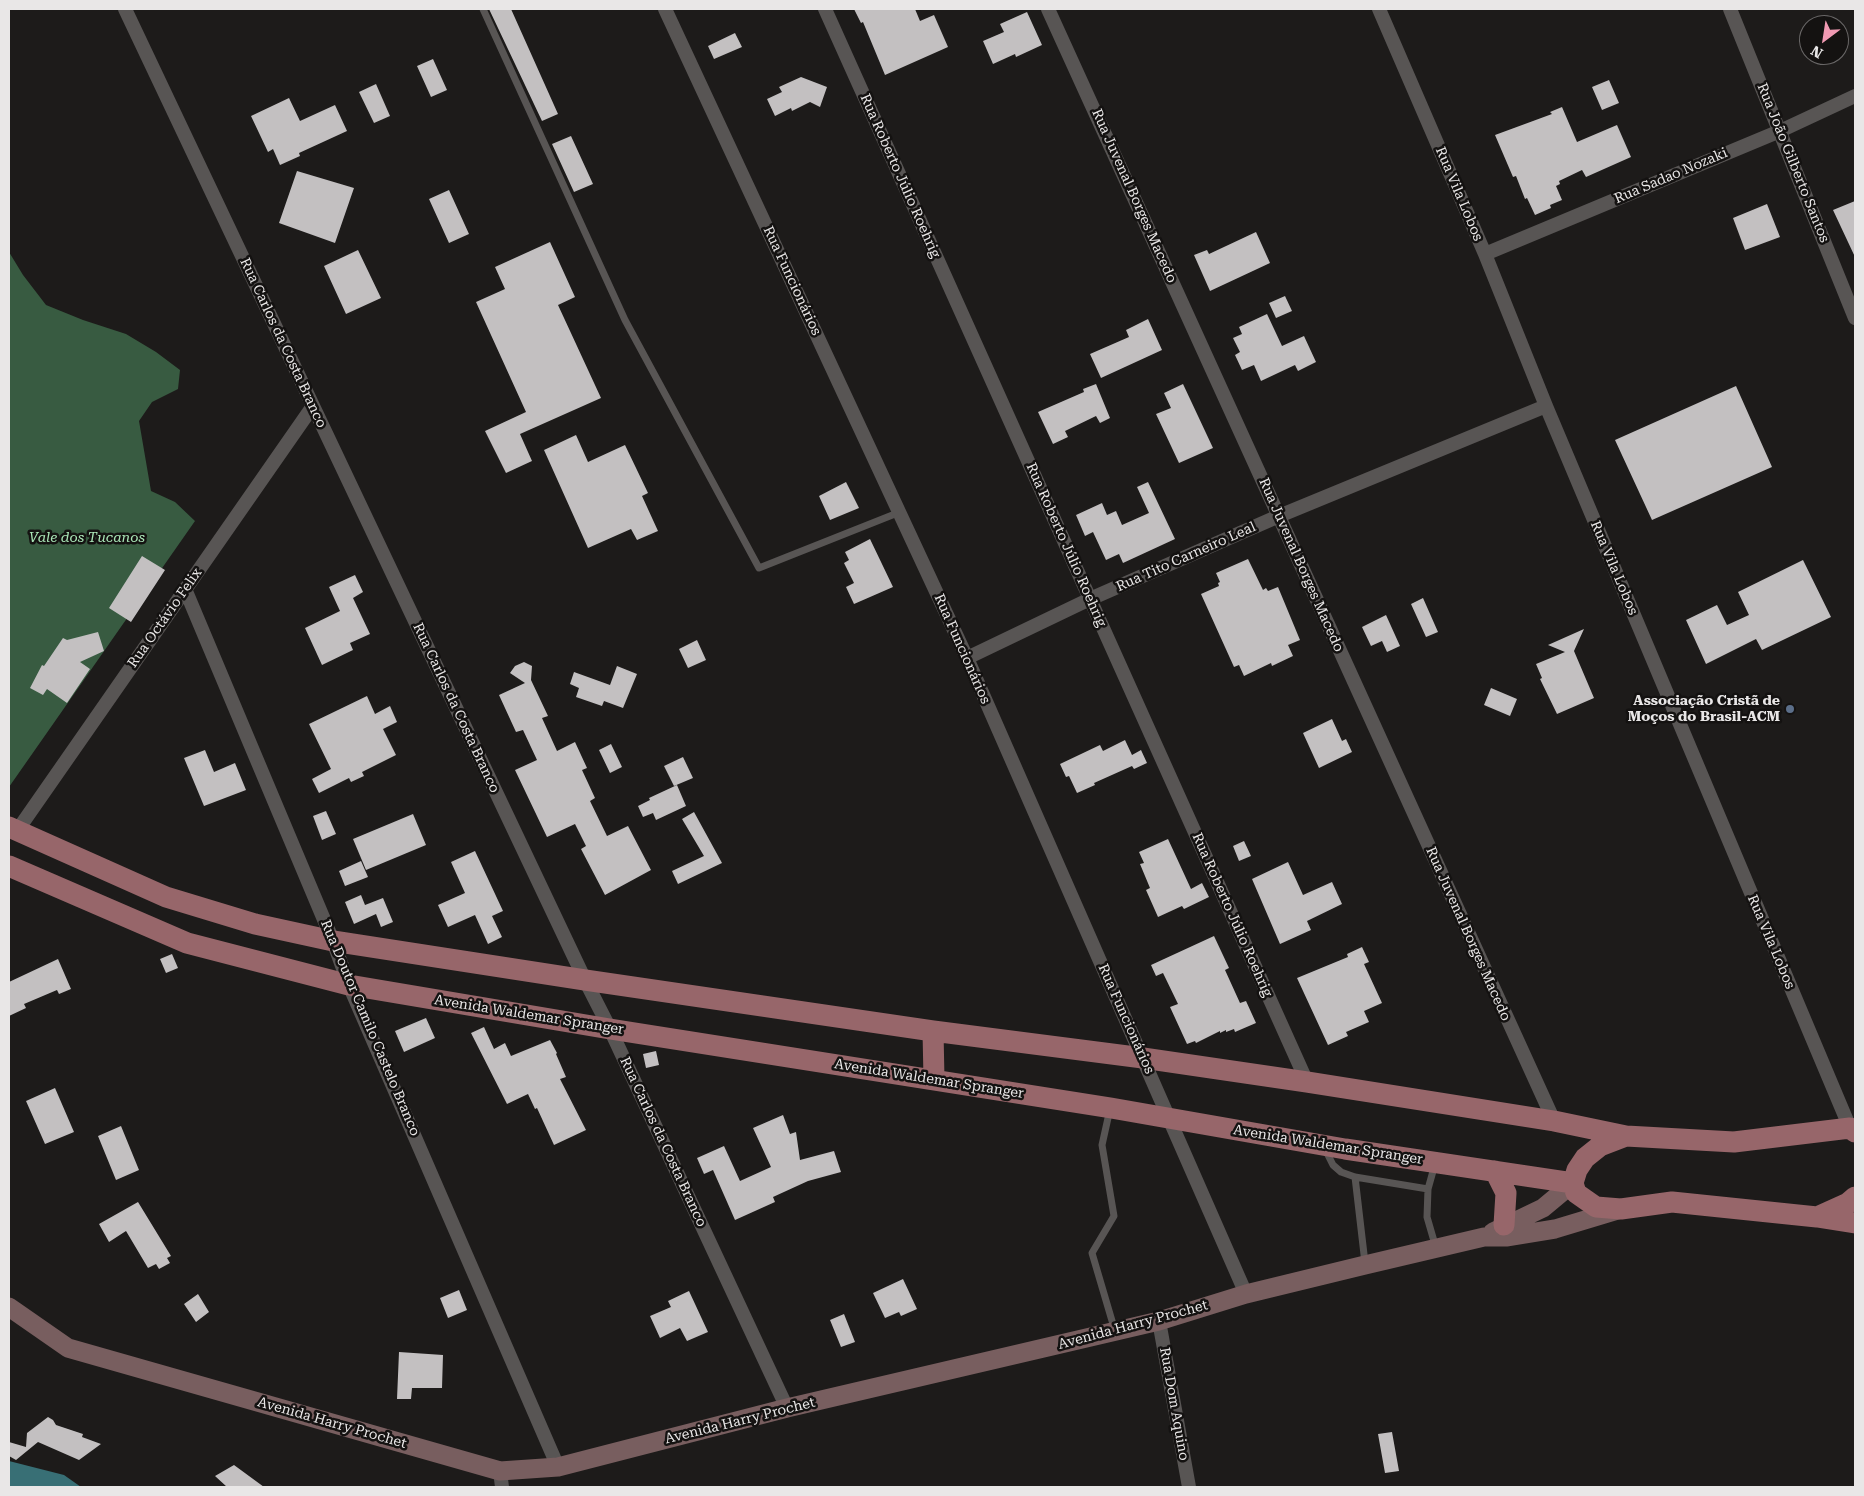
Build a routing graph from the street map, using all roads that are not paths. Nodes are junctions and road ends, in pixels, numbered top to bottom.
1 (125, 9) edge
2 (483, 9) edge
3 (665, 9) edge
4 (825, 9) edge
5 (1048, 9) edge
6 (1379, 9) edge
7 (1730, 9) edge
8 (1855, 96) edge
9 (1780, 131) junction
10 (1485, 254) junction
11 (1855, 318) edge
12 (312, 406) junction
13 (1546, 406) junction
14 (900, 512) junction
15 (1279, 516) junction
16 (185, 589) junction
17 (1090, 600) junction
18 (967, 658) junction
19 (13, 829) edge
20 (9, 866) edge
21 (333, 941) junction
22 (585, 980) junction
23 (350, 985) junction
24 (610, 1029) junction
25 (933, 1031) junction
26 (1143, 1058) junction
27 (934, 1079) junction
28 (1307, 1082) junction
29 (1110, 1108) junction
30 (1169, 1118) junction
31 (1554, 1121) junction
32 (1853, 1129) edge
33 (1626, 1136) junction
34 (1323, 1145) junction
35 (1436, 1163) junction
36 (1495, 1171) junction
37 (1355, 1176) junction
38 (1573, 1183) junction
39 (1428, 1189) junction
40 (1855, 1197) edge
41 (1621, 1209) junction
42 (1817, 1217) junction
43 (1855, 1223) edge
44 (1504, 1226) junction
45 (1484, 1237) junction
46 (1436, 1249) junction
47 (1365, 1264) junction
48 (1246, 1294) junction
49 (9, 1307) edge
50 (1159, 1321) junction
51 (1116, 1332) junction
52 (787, 1408) junction
53 (558, 1467) junction
54 (501, 1479) edge
55 (1189, 1487) edge

1 - 12 street, Rua Carlos da Costa Branco
2 - 14 lane
3 - 14 street, Rua Funcionários
4 - 17 street, Rua Roberto Júlio Roehrig
5 - 15 street, Rua Juvenal Borges Macedo
6 - 10 street, Rua Vila Lobos
7 - 9 street, Rua João Gilberto Santos
8 - 9 street, Rua Sadao Nozaki
9 - 10 street, Rua Sadao Nozaki
9 - 11 street, Rua João Gilberto Santos
10 - 13 street, Rua Vila Lobos
12 - 16 street, Rua Octávio Felix
12 - 22 street, Rua Carlos da Costa Branco
13 - 15 street, Rua Tito Carneiro Leal
13 - 32 street, Rua Vila Lobos
14 - 18 street, Rua Funcionários
15 - 17 street, Rua Tito Carneiro Leal
15 - 31 street, Rua Juvenal Borges Macedo
16 - 19 street, Rua Octávio Felix
16 - 21 street, Rua Doutor Camilo Castelo Branco
17 - 18 street, Rua Tito Carneiro Leal
17 - 28 street, Rua Roberto Júlio Roehrig
18 - 26 street, Rua Funcionários
19 - 21 main road
20 - 23 main road, Avenida Waldemar Spranger
21 - 22 main road
21 - 23 street, Rua Doutor Camilo Castelo Branco
22 - 24 street, Rua Carlos da Costa Branco
22 - 25 main road
23 - 24 main road, Avenida Waldemar Spranger
23 - 53 street, Rua Doutor Camilo Castelo Branco
24 - 27 main road, Avenida Waldemar Spranger
24 - 52 street, Rua Carlos da Costa Branco
25 - 26 main road
25 - 27 main road
26 - 28 main road
26 - 30 street, Rua Funcionários
27 - 29 main road, Avenida Waldemar Spranger
28 - 31 main road
29 - 30 main road, Avenida Waldemar Spranger
29 - 51 lane
30 - 34 main road, Avenida Waldemar Spranger
30 - 48 street, Rua Funcionários
31 - 33 main road
32 - 33 main road
33 - 38 main road
34 - 35 main road, Avenida Waldemar Spranger
34 - 37 lane
35 - 36 main road, Avenida Waldemar Spranger
35 - 39 lane
36 - 38 main road, Avenida Waldemar Spranger
36 - 44 main road
37 - 39 lane
37 - 47 lane
38 - 41 main road
38 - 44 street, Avenida Harry Prochet
39 - 46 lane
40 - 42 main road
41 - 42 main road
41 - 45 street, Avenida Harry Prochet
42 - 43 main road
44 - 45 street, Avenida Harry Prochet
45 - 46 street, Avenida Harry Prochet
46 - 47 street, Avenida Harry Prochet
47 - 48 street, Avenida Harry Prochet
48 - 50 street, Avenida Harry Prochet
49 - 54 street, Avenida Harry Prochet
50 - 51 street, Avenida Harry Prochet
50 - 55 street, Rua Dom Aquino
51 - 52 street, Avenida Harry Prochet
52 - 53 street, Avenida Harry Prochet
53 - 54 street, Avenida Harry Prochet

